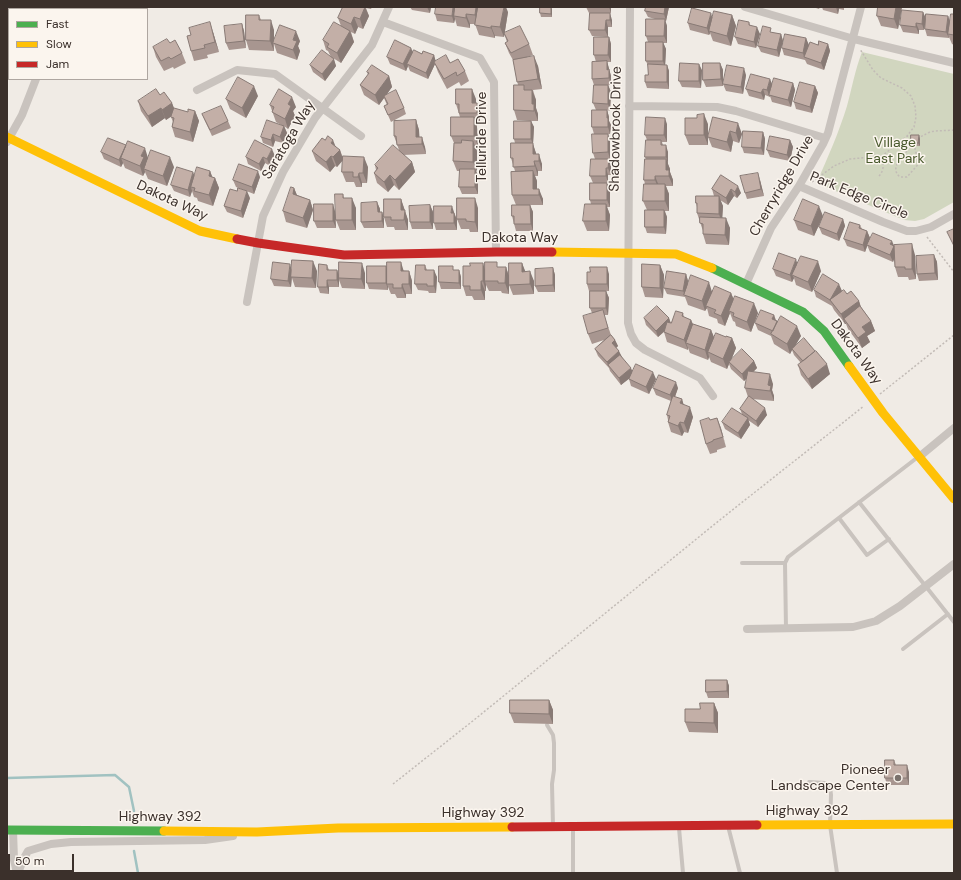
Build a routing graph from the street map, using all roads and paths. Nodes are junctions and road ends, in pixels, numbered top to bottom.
1 (389, 7) edge
2 (630, 7) edge
3 (745, 7) edge
4 (862, 7) edge
5 (383, 22) junction
6 (854, 39) junction
7 (954, 63) edge
8 (36, 80) edge
9 (197, 90) dead end
10 (629, 106) junction
11 (323, 108) junction
12 (954, 130) edge
13 (361, 136) dead end
14 (907, 136) junction
15 (826, 138) junction
16 (8, 139) edge
17 (907, 147) junction
18 (882, 156) junction
19 (879, 176) dead end
20 (799, 186) junction
21 (954, 214) edge
22 (921, 230) junction
23 (258, 243) junction
24 (496, 252) junction
25 (628, 252) junction
26 (954, 272) edge
27 (746, 284) junction
28 (248, 302) dead end
29 (954, 335) edge
30 (879, 394) dead end
31 (713, 396) dead end
32 (865, 404) dead end
33 (954, 428) edge
34 (919, 457) junction
35 (954, 499) edge
36 (859, 502) junction
37 (839, 518) junction
38 (888, 539) junction
39 (742, 563) dead end
40 (786, 563) junction
41 (954, 564) edge
42 (926, 586) junction
43 (948, 614) junction
44 (954, 622) edge
45 (747, 629) dead end
46 (786, 629) junction
47 (903, 649) dead end
48 (547, 725) dead end
49 (809, 782) dead end
50 (393, 784) dead end
51 (954, 824) edge
52 (728, 825) junction
53 (830, 825) junction
54 (679, 826) junction
55 (553, 827) junction
56 (573, 827) junction
57 (10, 830) edge
58 (257, 832) junction
59 (18, 873) edge
60 (573, 873) edge
61 (683, 873) edge
62 (740, 873) edge
63 (837, 873) edge

1 - 5 street, Saratoga Way
2 - 10 street, Shadowbrook Drive
3 - 6 street
4 - 6 street, Cherryridge Drive
5 - 11 street, Saratoga Way
5 - 24 street, Telluride Drive
6 - 7 street
6 - 14 path
6 - 15 street, Cherryridge Drive
8 - 16 street
9 - 11 street
10 - 15 street
10 - 25 street, Shadowbrook Drive
11 - 13 street
11 - 23 street, Saratoga Way
12 - 14 path
14 - 17 path
14 - 18 path
15 - 20 street, Cherryridge Drive
16 - 23 street, Dakota Way
17 - 17 path
18 - 19 path
18 - 20 path
20 - 22 street, Park Edge Circle
20 - 27 street, Cherryridge Drive
21 - 22 street, Park Edge Circle
22 - 26 path
23 - 24 street, Dakota Way
23 - 28 street, Saratoga Way
24 - 25 street, Dakota Way
25 - 27 street, Dakota Way
25 - 31 street, Shadowbrook Drive
27 - 34 street, Dakota Way
29 - 30 path
32 - 50 path
33 - 34 street
34 - 35 street, Dakota Way
34 - 36 lane
36 - 37 lane
36 - 38 lane
37 - 38 lane
37 - 40 lane
38 - 42 lane
39 - 40 lane
40 - 46 lane
41 - 42 street
42 - 43 lane
42 - 46 street
43 - 44 lane
43 - 47 lane
45 - 46 street
48 - 55 lane
49 - 53 lane
51 - 53 street, Highway 392
52 - 53 street, Highway 392
52 - 54 street, Highway 392
52 - 62 lane
53 - 63 lane
54 - 56 street, Highway 392
54 - 61 lane
55 - 56 street, Highway 392
55 - 58 street, Highway 392
56 - 60 lane
57 - 58 street, Highway 392
57 - 59 street
58 - 59 street

